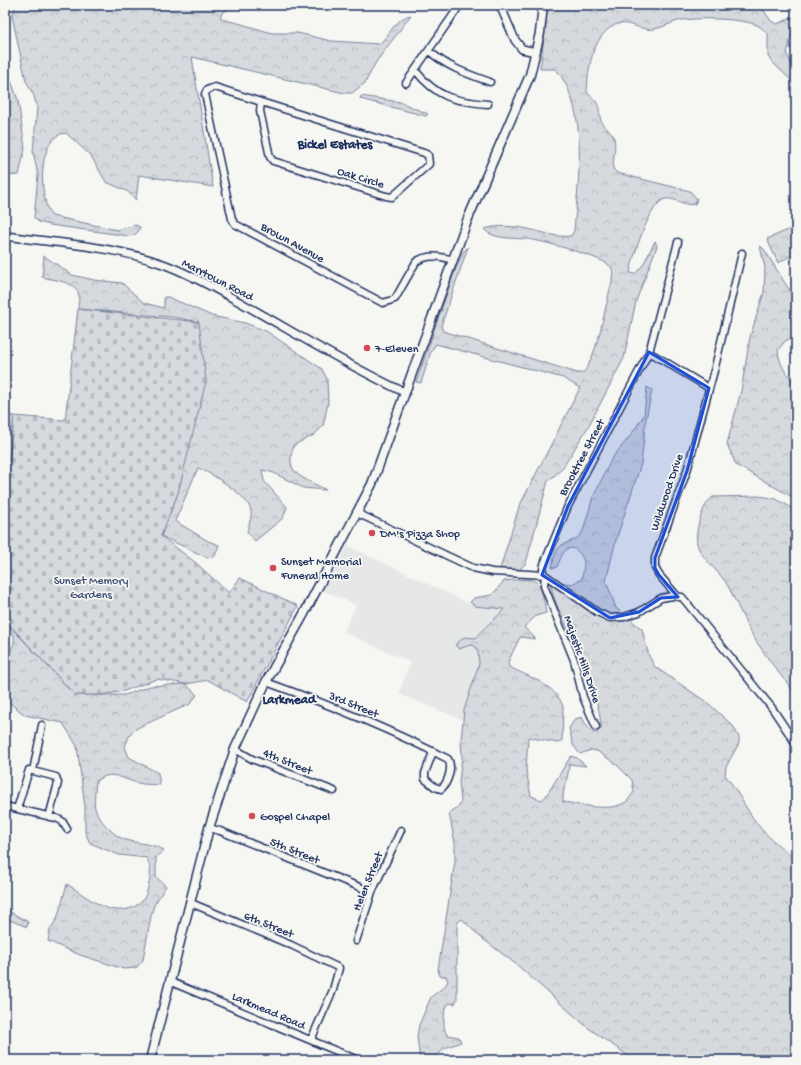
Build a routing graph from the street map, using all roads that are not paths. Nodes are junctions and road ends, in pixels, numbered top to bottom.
1 (460, 5) edge
2 (500, 5) edge
3 (543, 5) edge
4 (429, 50) junction
5 (536, 52) junction
6 (415, 70) junction
7 (490, 82) dead end
8 (406, 83) dead end
9 (211, 87) joint
10 (261, 102) junction
11 (488, 104) dead end
12 (5, 236) edge
13 (678, 242) dead end
14 (742, 253) dead end
15 (453, 260) junction
16 (649, 352) junction
17 (709, 388) junction
18 (404, 392) junction
19 (357, 513) junction
20 (544, 575) junction
21 (678, 597) junction
22 (266, 682) junction
23 (42, 724) dead end
24 (596, 727) dead end
25 (796, 744) edge
26 (235, 749) junction
27 (433, 752) junction
28 (33, 771) junction
29 (334, 792) dead end
30 (5, 806) edge
31 (17, 809) junction
32 (49, 817) junction
33 (209, 828) junction
34 (67, 829) dead end
35 (401, 830) dead end
36 (372, 892) junction
37 (190, 903) junction
38 (356, 941) dead end
39 (171, 982) junction
40 (311, 1040) junction
41 (150, 1060) edge
42 (358, 1060) edge

1 - 4 street
2 - 5 street
3 - 5 main road
4 - 6 street
4 - 7 street
5 - 15 main road
6 - 8 street
6 - 11 street
9 - 10 street, Oak Circle
9 - 15 street, Brown Avenue
10 - 10 street, Oak Circle
12 - 18 street, Marrtown Road
13 - 16 street
14 - 17 street, Wildwood Drive
15 - 18 main road
16 - 17 street
16 - 20 street, Brooktree Street
17 - 21 street, Wildwood Drive
18 - 19 main road
19 - 20 street
19 - 22 main road
20 - 21 street
20 - 24 street, Majestic Hills Drive
21 - 25 street, Wildwood Drive
22 - 26 main road
22 - 27 street, 3rd Street
23 - 28 street
26 - 29 street, 4th Street
26 - 33 main road
27 - 27 street, 3rd Street
28 - 31 street
28 - 32 street
30 - 31 street
31 - 32 street
32 - 34 street
33 - 36 street, 5th Street
33 - 37 main road
35 - 36 street, Helen Street
36 - 38 street, Helen Street
37 - 39 main road
37 - 40 street, 6th Street
39 - 40 street, Larkmead Road
39 - 41 main road
40 - 42 street, Larkmead Road

